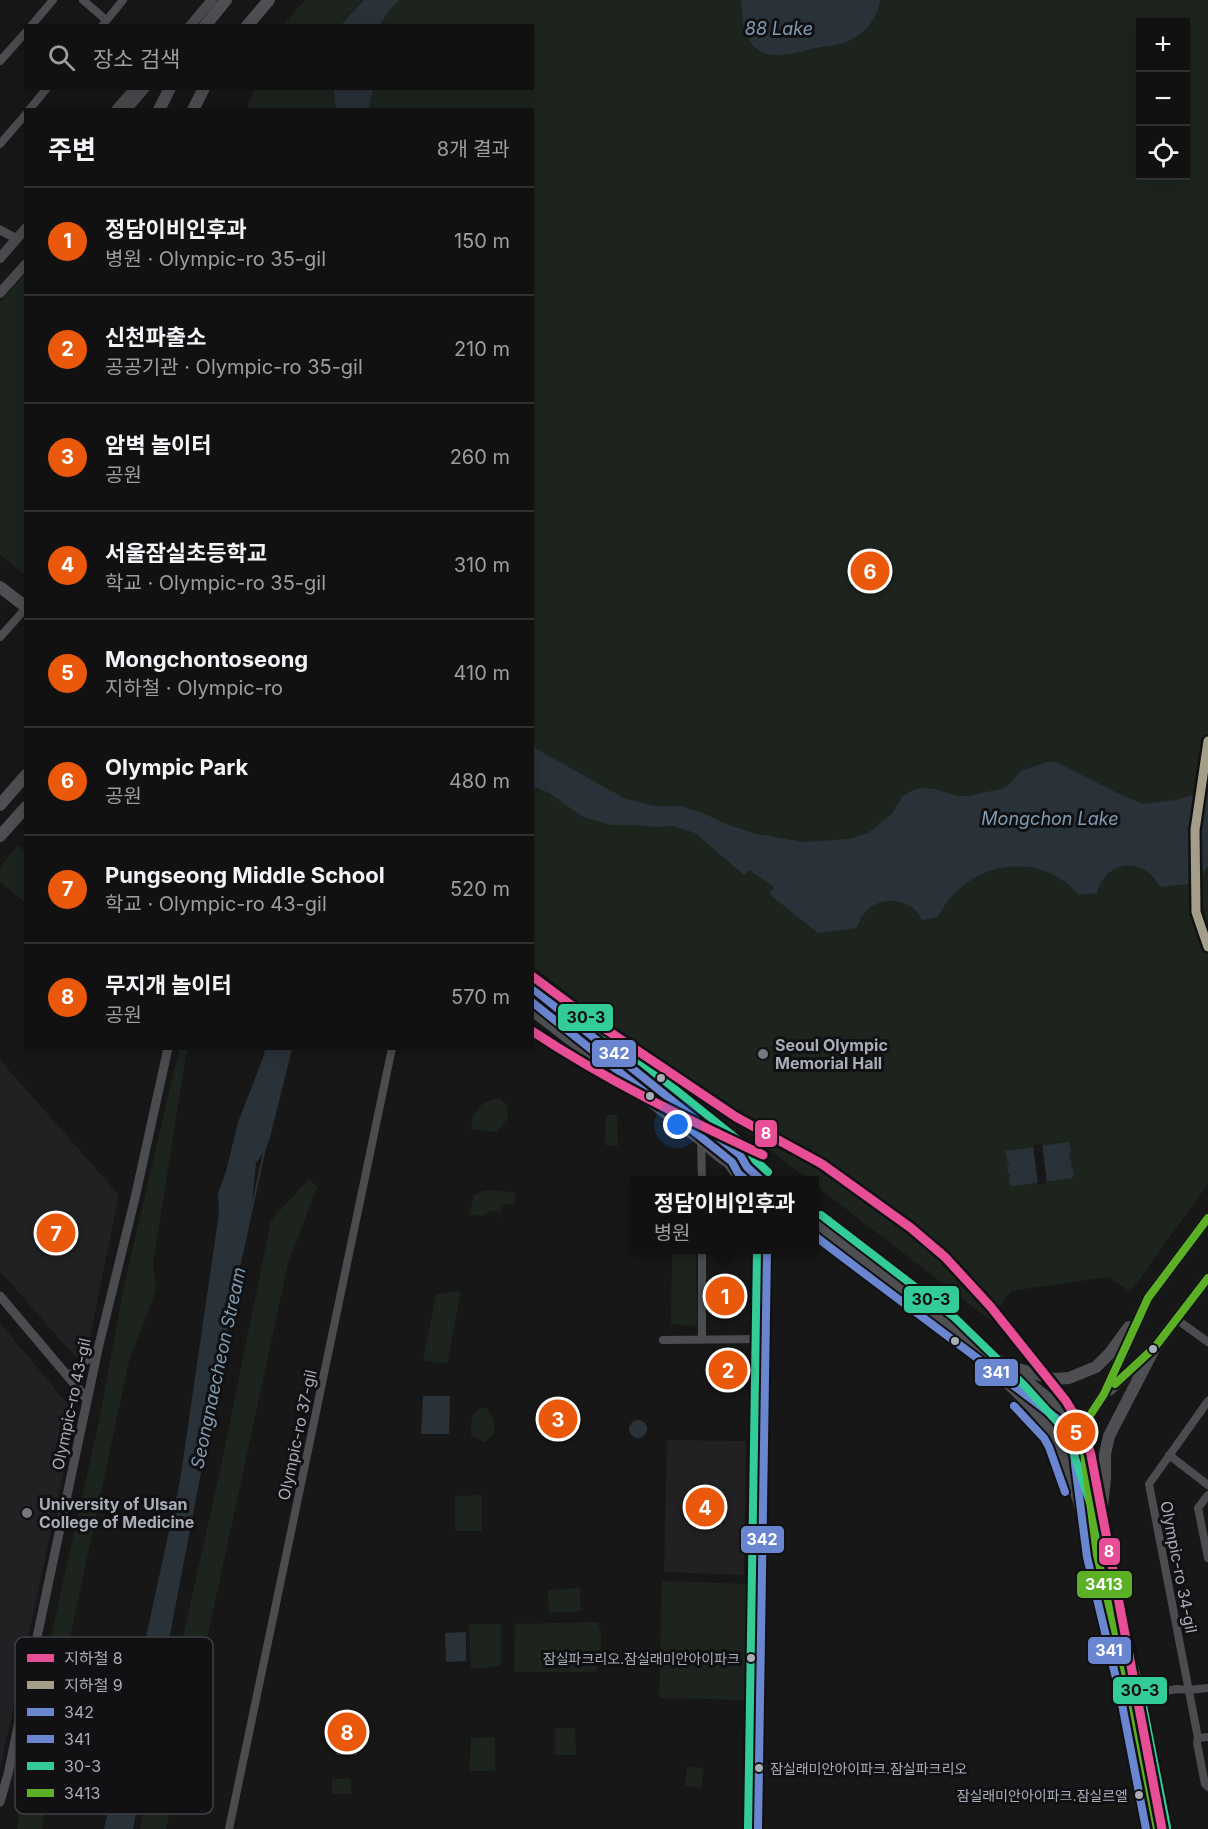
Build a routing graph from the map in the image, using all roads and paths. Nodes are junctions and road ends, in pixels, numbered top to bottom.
1 (53, 0) edge
2 (84, 0) edge
3 (123, 0) edge
4 (212, 0) edge
5 (226, 0) edge
6 (268, 0) edge
7 (104, 23) edge
8 (33, 24) edge
9 (192, 24) edge
10 (205, 24) edge
11 (249, 24) edge
12 (24, 34) edge
13 (0, 61) edge
14 (46, 90) edge
15 (133, 90) edge
16 (143, 90) edge
17 (169, 90) edge
18 (203, 90) edge
19 (194, 107) edge
20 (31, 108) edge
21 (118, 108) edge
22 (128, 108) edge
23 (160, 108) edge
24 (24, 116) edge
25 (0, 144) edge
26 (0, 230) edge
27 (21, 243) edge
28 (0, 258) edge
29 (24, 265) edge
30 (0, 293) edge
31 (0, 587) edge
32 (24, 605) edge
33 (24, 609) edge
34 (0, 638) edge
35 (24, 777) edge
36 (0, 805) edge
37 (24, 809) edge
38 (0, 836) edge
39 (534, 990) edge
40 (534, 1012) edge
41 (168, 1050) edge
42 (392, 1050) edge
43 (397, 1050) edge
44 (390, 1060) junction
45 (701, 1140) junction
46 (726, 1161) junction
47 (747, 1167) junction
48 (702, 1176) edge
49 (737, 1176) edge
50 (757, 1176) edge
51 (1208, 1218) edge
52 (819, 1228) edge
53 (702, 1254) edge
54 (767, 1254) edge
55 (1208, 1278) edge
56 (0, 1296) edge
57 (1148, 1299) junction
58 (1176, 1318) junction
59 (946, 1323) junction
60 (663, 1340) dead end
61 (702, 1340) junction
62 (765, 1340) junction
63 (1208, 1342) edge
64 (1155, 1347) junction
65 (98, 1349) junction
66 (1007, 1366) junction
67 (69, 1376) junction
68 (1104, 1394) junction
69 (87, 1399) junction
70 (1208, 1401) edge
71 (1205, 1413) edge
72 (1083, 1426) junction
73 (1169, 1455) junction
74 (1208, 1485) edge
75 (1208, 1495) edge
76 (1097, 1555) junction
77 (1208, 1558) edge
78 (37, 1637) edge
79 (1208, 1688) edge
80 (1189, 1690) junction
81 (1131, 1697) junction
82 (1208, 1737) edge
83 (1198, 1738) junction
84 (15, 1741) edge
85 (1208, 1788) edge
86 (0, 1802) edge
87 (229, 1829) edge
88 (758, 1829) edge
89 (1157, 1829) edge

1 - 8 street
2 - 7 street
3 - 7 street
4 - 9 main road
5 - 10 main road
6 - 11 main road
12 - 13 street
14 - 20 street
15 - 21 main road
16 - 22 main road
17 - 23 main road
18 - 19 main road
24 - 25 street
26 - 27 street
27 - 28 main road
29 - 30 main road
31 - 32 main road
33 - 34 street
35 - 36 main road
37 - 38 main road
39 - 47 main road
40 - 45 main road
41 - 65 street, Olympic-ro 43-gil
42 - 44 street
43 - 44 street, Olympic-ro 37-gil
44 - 87 street, Olympic-ro 37-gil
45 - 46 main road
45 - 48 street
46 - 47 main road
46 - 49 street
47 - 50 main road
51 - 57 main road
52 - 59 main road
53 - 61 street
54 - 62 street
55 - 58 main road
56 - 67 street
57 - 66 main road
57 - 68 main road
58 - 63 street
58 - 64 main road
59 - 66 main road
59 - 76 main road
60 - 61 street
61 - 62 street
62 - 88 street
64 - 68 main road
64 - 76 main road
65 - 67 street
65 - 69 street, Olympic-ro 43-gil
66 - 72 main road
67 - 69 street
68 - 72 main road
69 - 78 street, Olympic-ro 43-gil
70 - 71 street
71 - 73 street
72 - 76 main road
73 - 74 street
73 - 80 street, Olympic-ro 34-gil
75 - 77 street, Olympic-ro 34-gil
76 - 81 main road
79 - 80 street
80 - 81 street
80 - 83 street, Olympic-ro 34-gil
81 - 89 main road
82 - 83 street
83 - 85 street, Olympic-ro 34-gil
84 - 86 street, Olympic-ro 43-gil

